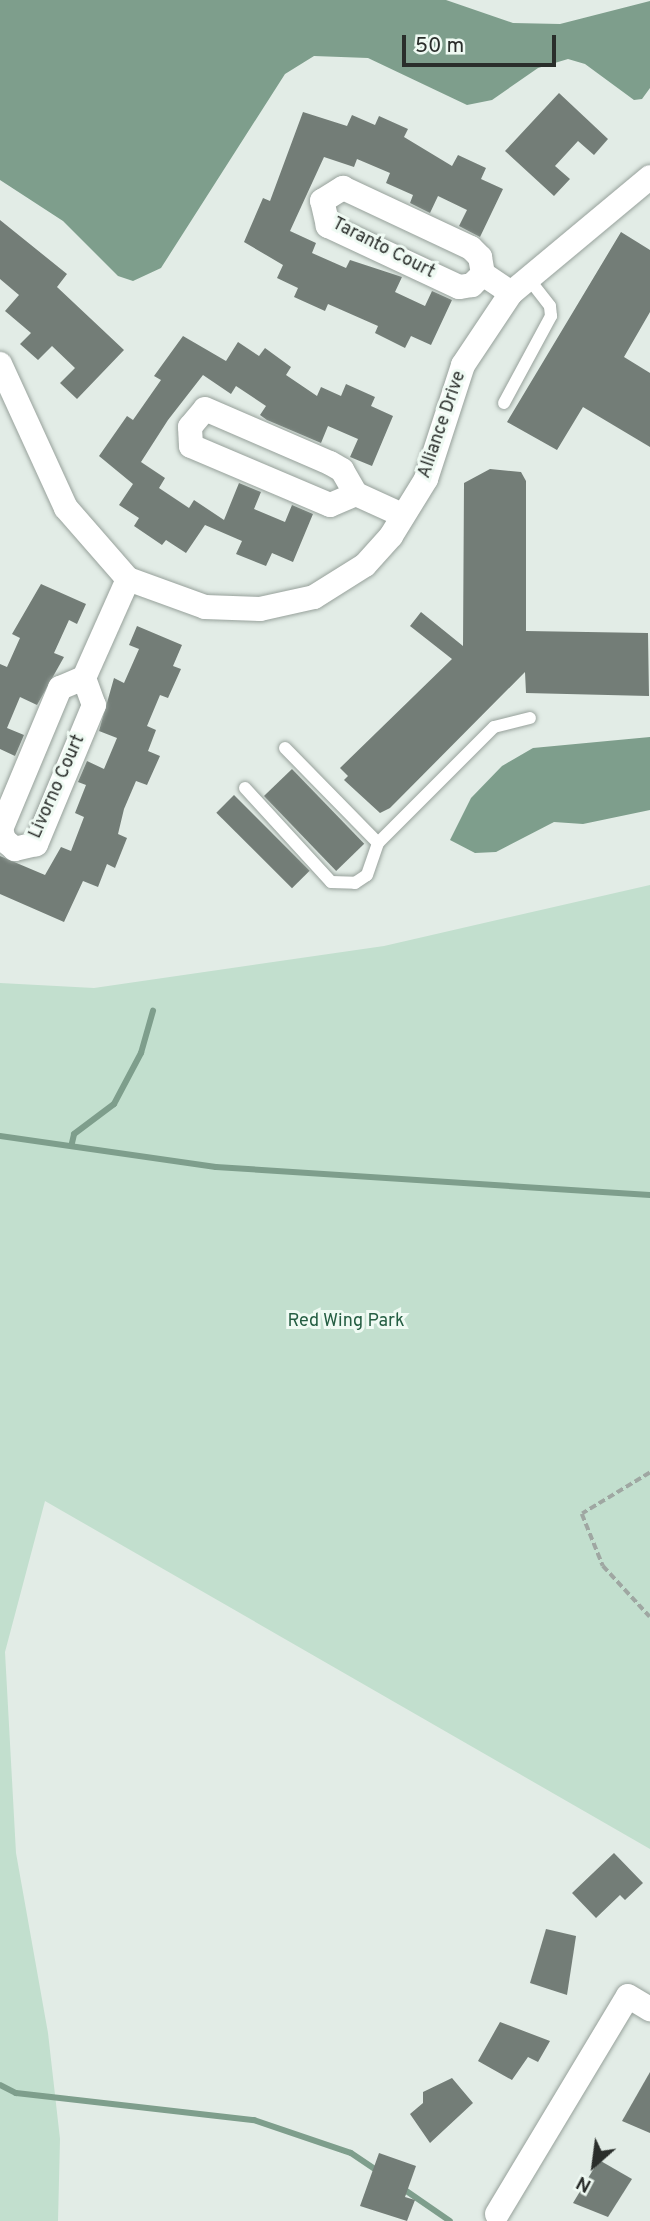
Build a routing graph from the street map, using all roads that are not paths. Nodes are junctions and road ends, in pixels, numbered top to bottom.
1 (650, 177) edge
2 (483, 275) junction
3 (519, 285) junction
4 (0, 364) edge
5 (504, 403) dead end
6 (356, 494) junction
7 (402, 515) junction
8 (128, 579) junction
9 (84, 678) junction
10 (530, 718) dead end
11 (285, 748) dead end
12 (245, 788) dead end
13 (378, 843) junction
14 (650, 2009) edge
15 (497, 2214) dead end

1 - 3 street, Alliance Drive
2 - 2 street, Taranto Court
2 - 3 street, Taranto Court
3 - 5 lane
3 - 7 street, Alliance Drive
4 - 8 street, Alliance Drive
6 - 6 street
6 - 7 street
7 - 8 street, Alliance Drive
8 - 9 street
9 - 9 street, Livorno Court
10 - 13 lane
11 - 13 lane
12 - 13 lane
14 - 15 street

